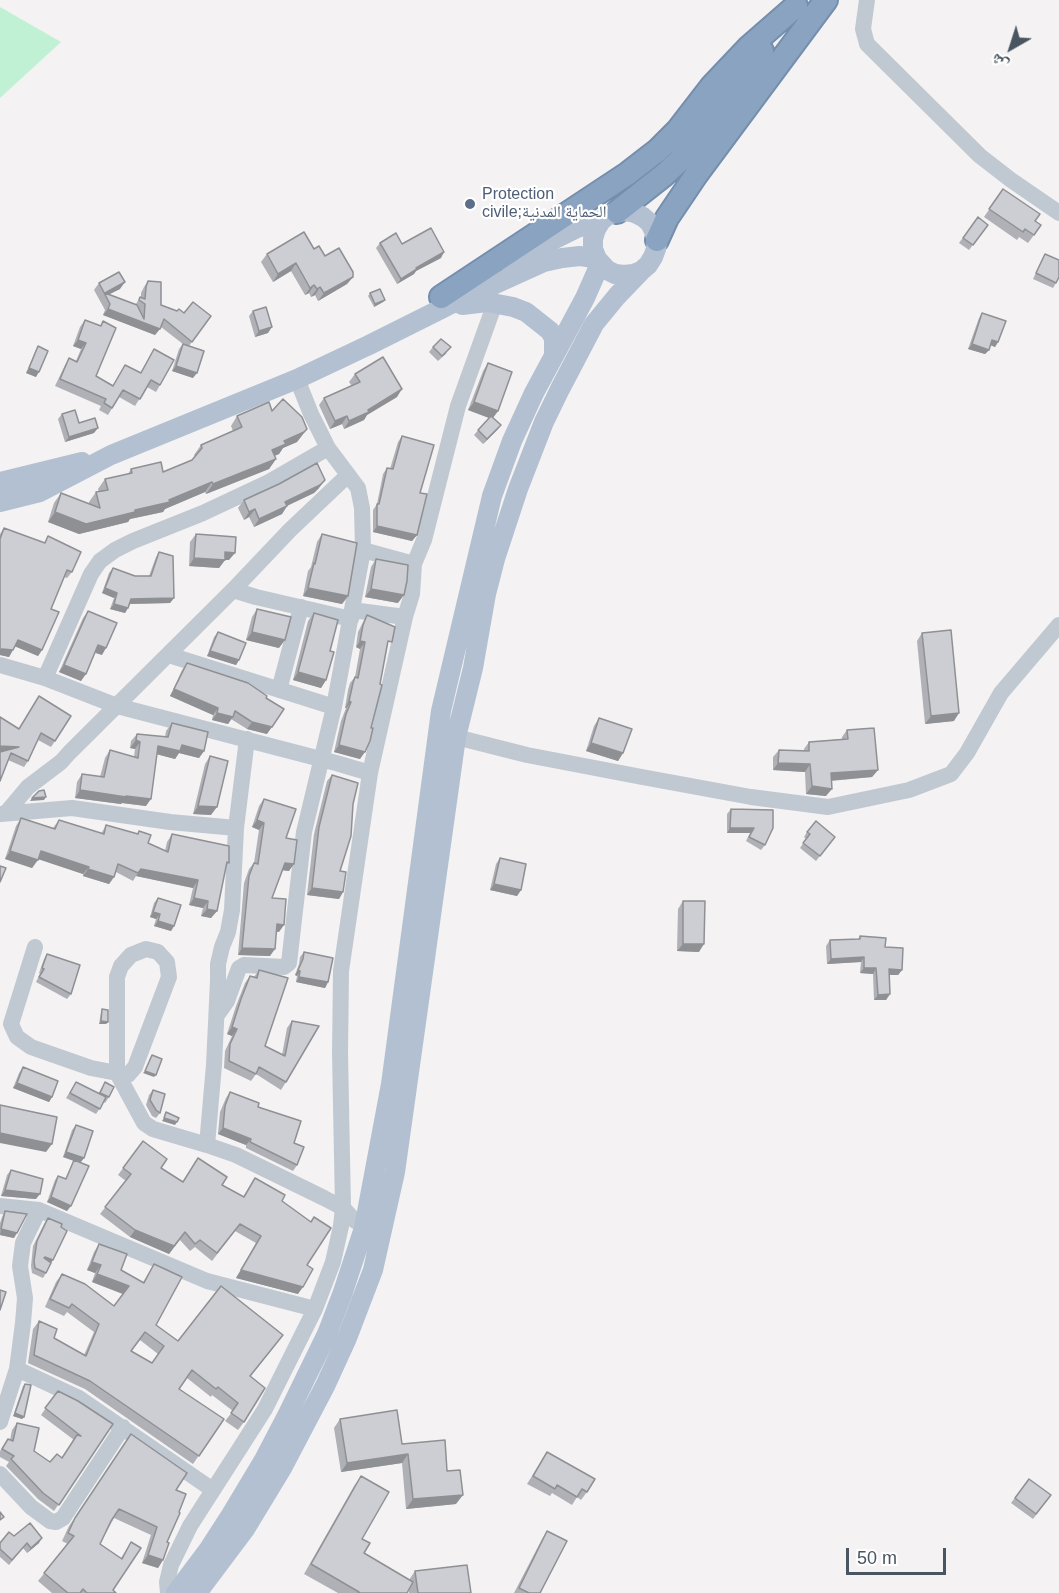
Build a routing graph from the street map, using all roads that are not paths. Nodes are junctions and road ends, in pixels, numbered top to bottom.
1 (826, 0) edge
2 (867, 0) edge
3 (798, 3) edge
4 (1059, 213) edge
5 (609, 216) junction
6 (657, 240) junction
7 (599, 261) junction
8 (641, 271) junction
9 (444, 302) junction
10 (495, 303) junction
11 (554, 354) junction
12 (297, 379) junction
13 (328, 448) junction
14 (111, 455) junction
15 (348, 474) junction
16 (0, 483) edge
17 (0, 502) edge
18 (363, 550) junction
19 (414, 564) junction
20 (233, 590) junction
21 (301, 608) junction
22 (352, 615) junction
23 (405, 617) junction
24 (1059, 625) edge
25 (169, 655) junction
26 (0, 665) edge
27 (45, 678) junction
28 (279, 690) junction
29 (117, 706) junction
30 (334, 707) junction
31 (456, 737) junction
32 (248, 739) junction
33 (322, 759) junction
34 (370, 773) junction
35 (3, 814) edge
36 (236, 828) junction
37 (35, 947) dead end
38 (217, 1015) junction
39 (117, 1073) junction
40 (207, 1144) junction
41 (0, 1206) edge
42 (342, 1208) junction
43 (39, 1210) junction
44 (373, 1233) junction
45 (315, 1309) junction
46 (17, 1369) junction
47 (0, 1422) edge
48 (123, 1427) junction
49 (0, 1474) edge
50 (213, 1490) junction
51 (168, 1593) edge
52 (176, 1593) edge
53 (197, 1593) edge

1 - 6 highway
2 - 4 street
3 - 5 highway
3 - 9 highway
5 - 6 main road
5 - 7 main road
5 - 9 main road
6 - 8 main road
7 - 8 main road
7 - 9 main road
7 - 11 main road
8 - 31 main road
9 - 10 main road
9 - 12 main road
10 - 11 main road
10 - 19 street
11 - 44 main road
12 - 13 street
12 - 14 main road
13 - 15 street
13 - 27 street
14 - 16 main road
14 - 17 main road
15 - 18 street
15 - 20 street
18 - 19 street
18 - 22 street
19 - 23 street
20 - 21 street
20 - 25 street
21 - 22 street
21 - 28 street
22 - 23 street
22 - 30 street
23 - 34 street
24 - 31 street
25 - 28 street
25 - 29 street
26 - 27 street
27 - 29 street
28 - 30 street
29 - 32 street
29 - 35 street
30 - 33 street
31 - 44 main road
32 - 33 street
32 - 36 street
33 - 34 street
33 - 38 street
34 - 42 street
35 - 36 street
36 - 38 street
37 - 39 street
38 - 40 street
39 - 39 street
39 - 40 street
40 - 42 street
41 - 43 street
42 - 44 street
42 - 45 street
43 - 45 street
43 - 46 street
44 - 52 main road
44 - 53 main road
45 - 50 street
46 - 47 street
46 - 48 street
48 - 49 street
48 - 50 street
50 - 51 street

